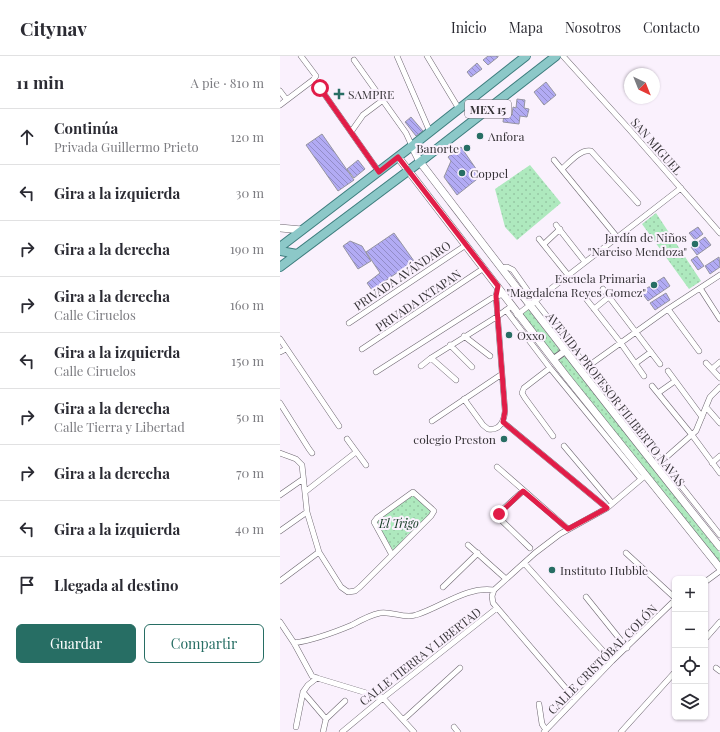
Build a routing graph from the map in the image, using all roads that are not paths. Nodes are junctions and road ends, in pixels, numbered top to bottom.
1 (301, 56) edge
2 (397, 56) edge
3 (428, 56) edge
4 (526, 56) edge
5 (556, 56) edge
6 (563, 56) edge
7 (354, 60) dead end
8 (320, 88) dead end
9 (280, 91) edge
10 (286, 99) junction
11 (383, 100) junction
12 (280, 105) edge
13 (459, 109) junction
14 (351, 132) junction
15 (430, 132) junction
16 (412, 146) junction
17 (398, 157) junction
18 (554, 160) dead end
19 (420, 162) junction
20 (562, 169) junction
21 (408, 171) junction
22 (379, 172) junction
23 (681, 188) junction
24 (638, 203) dead end
25 (556, 225) dead end
26 (718, 226) edge
27 (280, 228) edge
28 (560, 229) junction
29 (302, 230) junction
30 (720, 233) edge
31 (617, 237) junction
32 (540, 238) dead end
33 (544, 244) junction
34 (466, 245) junction
35 (280, 247) edge
36 (280, 251) edge
37 (297, 254) junction
38 (585, 262) junction
39 (280, 267) edge
40 (484, 268) junction
41 (568, 275) junction
42 (720, 275) edge
43 (498, 286) junction
44 (700, 288) junction
45 (603, 289) dead end
46 (504, 294) junction
47 (496, 296) junction
48 (610, 296) junction
49 (587, 300) dead end
50 (532, 303) junction
51 (512, 305) junction
52 (594, 309) junction
53 (668, 309) junction
54 (506, 310) junction
55 (519, 314) junction
56 (498, 316) junction
57 (512, 318) junction
58 (720, 319) edge
59 (349, 323) dead end
60 (636, 332) junction
61 (464, 336) junction
62 (280, 339) edge
63 (620, 342) junction
64 (450, 345) junction
65 (286, 349) junction
66 (362, 349) dead end
67 (565, 351) junction
68 (699, 351) dead end
69 (280, 352) edge
70 (651, 352) junction
71 (490, 356) dead end
72 (431, 358) junction
73 (554, 359) junction
74 (720, 362) edge
75 (636, 363) junction
76 (706, 363) dead end
77 (660, 364) dead end
78 (421, 366) dead end
79 (472, 367) dead end
80 (587, 367) junction
81 (550, 368) junction
82 (712, 369) junction
83 (668, 371) dead end
84 (376, 372) dead end
85 (502, 374) junction
86 (644, 376) dead end
87 (720, 378) edge
88 (456, 380) dead end
89 (675, 380) junction
90 (652, 386) dead end
91 (720, 386) edge
92 (658, 393) junction
93 (464, 400) junction
94 (280, 403) edge
95 (706, 407) junction
96 (702, 417) junction
97 (432, 421) dead end
98 (503, 422) junction
99 (720, 423) edge
100 (339, 426) dead end
101 (692, 435) junction
102 (553, 436) dead end
103 (347, 439) dead end
104 (564, 446) dead end
105 (356, 452) junction
106 (280, 453) edge
107 (312, 453) dead end
108 (720, 456) edge
109 (662, 461) junction
110 (712, 463) junction
111 (366, 465) dead end
112 (497, 467) dead end
113 (720, 473) edge
114 (643, 477) junction
115 (303, 480) junction
116 (523, 491) junction
117 (305, 492) junction
118 (280, 495) edge
119 (612, 503) junction
120 (607, 508) junction
121 (307, 512) junction
122 (568, 529) junction
123 (280, 530) edge
124 (720, 535) edge
125 (468, 545) dead end
126 (530, 548) dead end
127 (720, 548) edge
128 (319, 552) junction
129 (478, 553) junction
130 (626, 553) dead end
131 (392, 555) junction
132 (524, 563) junction
133 (720, 569) edge
134 (506, 579) junction
135 (708, 579) edge
136 (280, 581) edge
137 (443, 587) dead end
138 (494, 590) junction
139 (672, 596) edge
140 (586, 597) dead end
141 (672, 602) edge
142 (497, 608) junction
143 (280, 622) edge
144 (720, 622) edge
145 (708, 636) edge
146 (294, 643) junction
147 (627, 648) junction
148 (612, 661) junction
149 (460, 668) dead end
150 (672, 675) edge
151 (317, 678) junction
152 (303, 692) junction
153 (383, 698) junction
154 (575, 699) junction
155 (345, 701) dead end
156 (539, 704) dead end
157 (326, 719) junction
158 (403, 720) junction
159 (296, 727) dead end
160 (454, 727) dead end
161 (545, 731) edge
162 (323, 732) edge
163 (342, 732) edge
164 (414, 732) edge
165 (458, 732) edge
166 (621, 732) edge

1 - 10 street
2 - 15 street
3 - 13 street
4 - 13 main road, MEX 15
5 - 19 main road, MEX 15
6 - 23 street, SAN MIGUEL
7 - 11 street
8 - 14 street
9 - 10 street
10 - 12 street
11 - 14 street
11 - 16 street
13 - 15 main road, MEX 15
14 - 22 street
15 - 16 main road, MEX 15
16 - 17 main road, MEX 15
16 - 19 main road, AVENIDA PROFESOR FILIBERTO NAVAS
17 - 21 main road, AVENIDA PROFESOR FILIBERTO NAVAS
17 - 22 main road, MEX 15
18 - 20 street
19 - 21 main road, MEX 15
19 - 50 main road, AVENIDA PROFESOR FILIBERTO NAVAS
20 - 24 street
20 - 31 street
21 - 34 main road, AVENIDA PROFESOR FILIBERTO NAVAS
21 - 37 main road, MEX 15
22 - 29 main road, MEX 15
23 - 26 street, SAN MIGUEL
23 - 31 street
25 - 28 street
26 - 30 street, SAN MIGUEL
27 - 29 main road
28 - 33 street
28 - 38 street
29 - 35 main road, MEX 15
31 - 38 street
32 - 33 street
33 - 41 street
34 - 40 main road, AVENIDA PROFESOR FILIBERTO NAVAS
34 - 59 street, PRIVADA AVÁNDARO
36 - 37 main road
37 - 39 main road, MEX 15
38 - 41 street
40 - 43 main road, AVENIDA PROFESOR FILIBERTO NAVAS
40 - 66 street, PRIVADA IXTAPAN
41 - 50 street
42 - 44 street
43 - 46 main road, AVENIDA PROFESOR FILIBERTO NAVAS
43 - 47 street
44 - 53 street
44 - 58 street
45 - 48 street
46 - 47 street
46 - 51 main road, AVENIDA PROFESOR FILIBERTO NAVAS
47 - 56 street
47 - 84 street
48 - 52 street
48 - 60 street
49 - 52 street
50 - 55 street
50 - 67 main road, AVENIDA PROFESOR FILIBERTO NAVAS
50 - 80 street
51 - 54 street
51 - 55 main road, AVENIDA PROFESOR FILIBERTO NAVAS
52 - 63 street
53 - 60 street
53 - 68 street
54 - 56 street
54 - 57 street
55 - 57 street
55 - 73 main road, AVENIDA PROFESOR FILIBERTO NAVAS
56 - 61 street
56 - 85 street
57 - 81 street
60 - 63 street
60 - 70 street
61 - 64 street
61 - 71 street
62 - 65 street
63 - 75 street
63 - 80 street
64 - 72 street
64 - 79 street
65 - 69 street
65 - 100 street
67 - 73 street
67 - 127 main road, AVENIDA PROFESOR FILIBERTO NAVAS
70 - 75 street
70 - 77 street
72 - 78 street
72 - 88 street
73 - 114 main road, AVENIDA PROFESOR FILIBERTO NAVAS
74 - 82 street
75 - 86 street
76 - 82 street
80 - 109 street
81 - 102 street
81 - 114 street
82 - 87 street
83 - 89 street
85 - 93 street
85 - 98 street
89 - 92 street
89 - 96 street
90 - 92 street
91 - 95 street
92 - 101 street
93 - 97 street
93 - 98 street
94 - 107 street
95 - 96 street
95 - 99 street
96 - 101 street
98 - 120 street
101 - 109 street
101 - 110 street
103 - 105 street
104 - 119 street
105 - 111 street
105 - 117 street
106 - 115 street
108 - 110 street
109 - 124 street
110 - 113 street
112 - 116 street
114 - 119 street
114 - 133 main road, AVENIDA PROFESOR FILIBERTO NAVAS
115 - 117 street
115 - 118 street
116 - 122 street
116 - 126 street
117 - 121 street
119 - 120 street
120 - 122 street
121 - 123 street
121 - 128 street
122 - 132 street
125 - 129 street
128 - 131 street
128 - 136 street
129 - 134 street
129 - 137 street
130 - 139 street
131 - 131 street
132 - 134 street
132 - 148 street
133 - 135 street
134 - 138 street
138 - 142 street, CALLE TIERRA Y LIBERTAD
138 - 146 street
140 - 147 street
141 - 147 street, CALLE CRISTÓBAL COLÓN
142 - 153 street, CALLE TIERRA Y LIBERTAD
142 - 154 street
143 - 146 street
144 - 145 street
146 - 151 street
147 - 148 street, CALLE CRISTÓBAL COLÓN
148 - 154 street, CALLE CRISTÓBAL COLÓN
149 - 158 street
150 - 166 street
151 - 152 street
151 - 153 street
152 - 157 street
152 - 159 street
153 - 158 street
153 - 163 street, CALLE TIERRA Y LIBERTAD
154 - 161 street, CALLE CRISTÓBAL COLÓN
155 - 157 street
156 - 161 street
157 - 162 street
158 - 164 street
160 - 165 street

